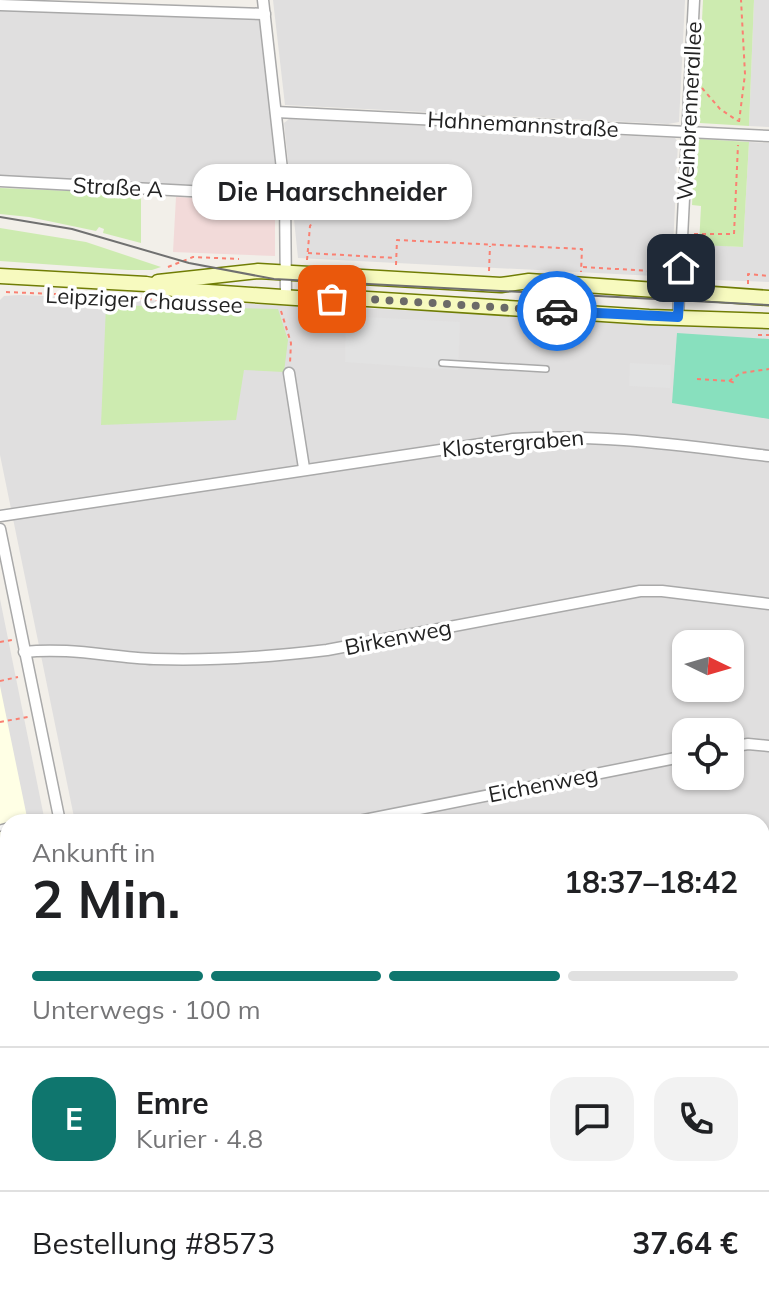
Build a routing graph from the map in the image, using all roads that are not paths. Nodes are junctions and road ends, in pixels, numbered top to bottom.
1 (263, 0) edge
2 (694, 0) edge
3 (0, 5) edge
4 (265, 14) junction
5 (276, 112) junction
6 (688, 132) junction
7 (769, 136) edge
8 (0, 181) edge
9 (285, 196) junction
10 (287, 271) junction
11 (3, 282) edge
12 (146, 284) junction
13 (679, 291) junction
14 (286, 296) junction
15 (769, 298) edge
16 (678, 317) junction
17 (769, 321) edge
18 (442, 363) dead end
19 (546, 369) dead end
20 (289, 373) road end
21 (769, 456) edge
22 (304, 468) junction
23 (0, 516) edge
24 (0, 529) edge
25 (769, 604) edge
26 (24, 652) junction
27 (744, 745) edge
28 (769, 746) edge
29 (672, 759) edge
30 (58, 814) edge
31 (394, 814) edge

1 - 4 street
2 - 6 street, Weinbrennerallee
3 - 4 street
4 - 5 street
5 - 6 street, Hahnemannstraße
5 - 9 street
6 - 7 street, Hahnemannstraße
6 - 13 street, Weinbrennerallee
8 - 9 street, Straße A
9 - 10 street
10 - 12 main road, Leipziger Chaussee
10 - 13 main road, Leipziger Chaussee
10 - 14 street
11 - 12 main road, Leipziger Chaussee
12 - 14 main road, Leipziger Chaussee
13 - 15 main road, Leipziger Chaussee
13 - 16 street, Weinbrennerallee
14 - 16 main road, Leipziger Chaussee
16 - 17 main road, Leipziger Chaussee
18 - 19 lane
20 - 22 street
21 - 22 street, Klostergraben
22 - 23 street, Klostergraben
24 - 26 street
25 - 26 street, Birkenweg
26 - 30 street
27 - 28 street
29 - 31 street, Eichenweg

